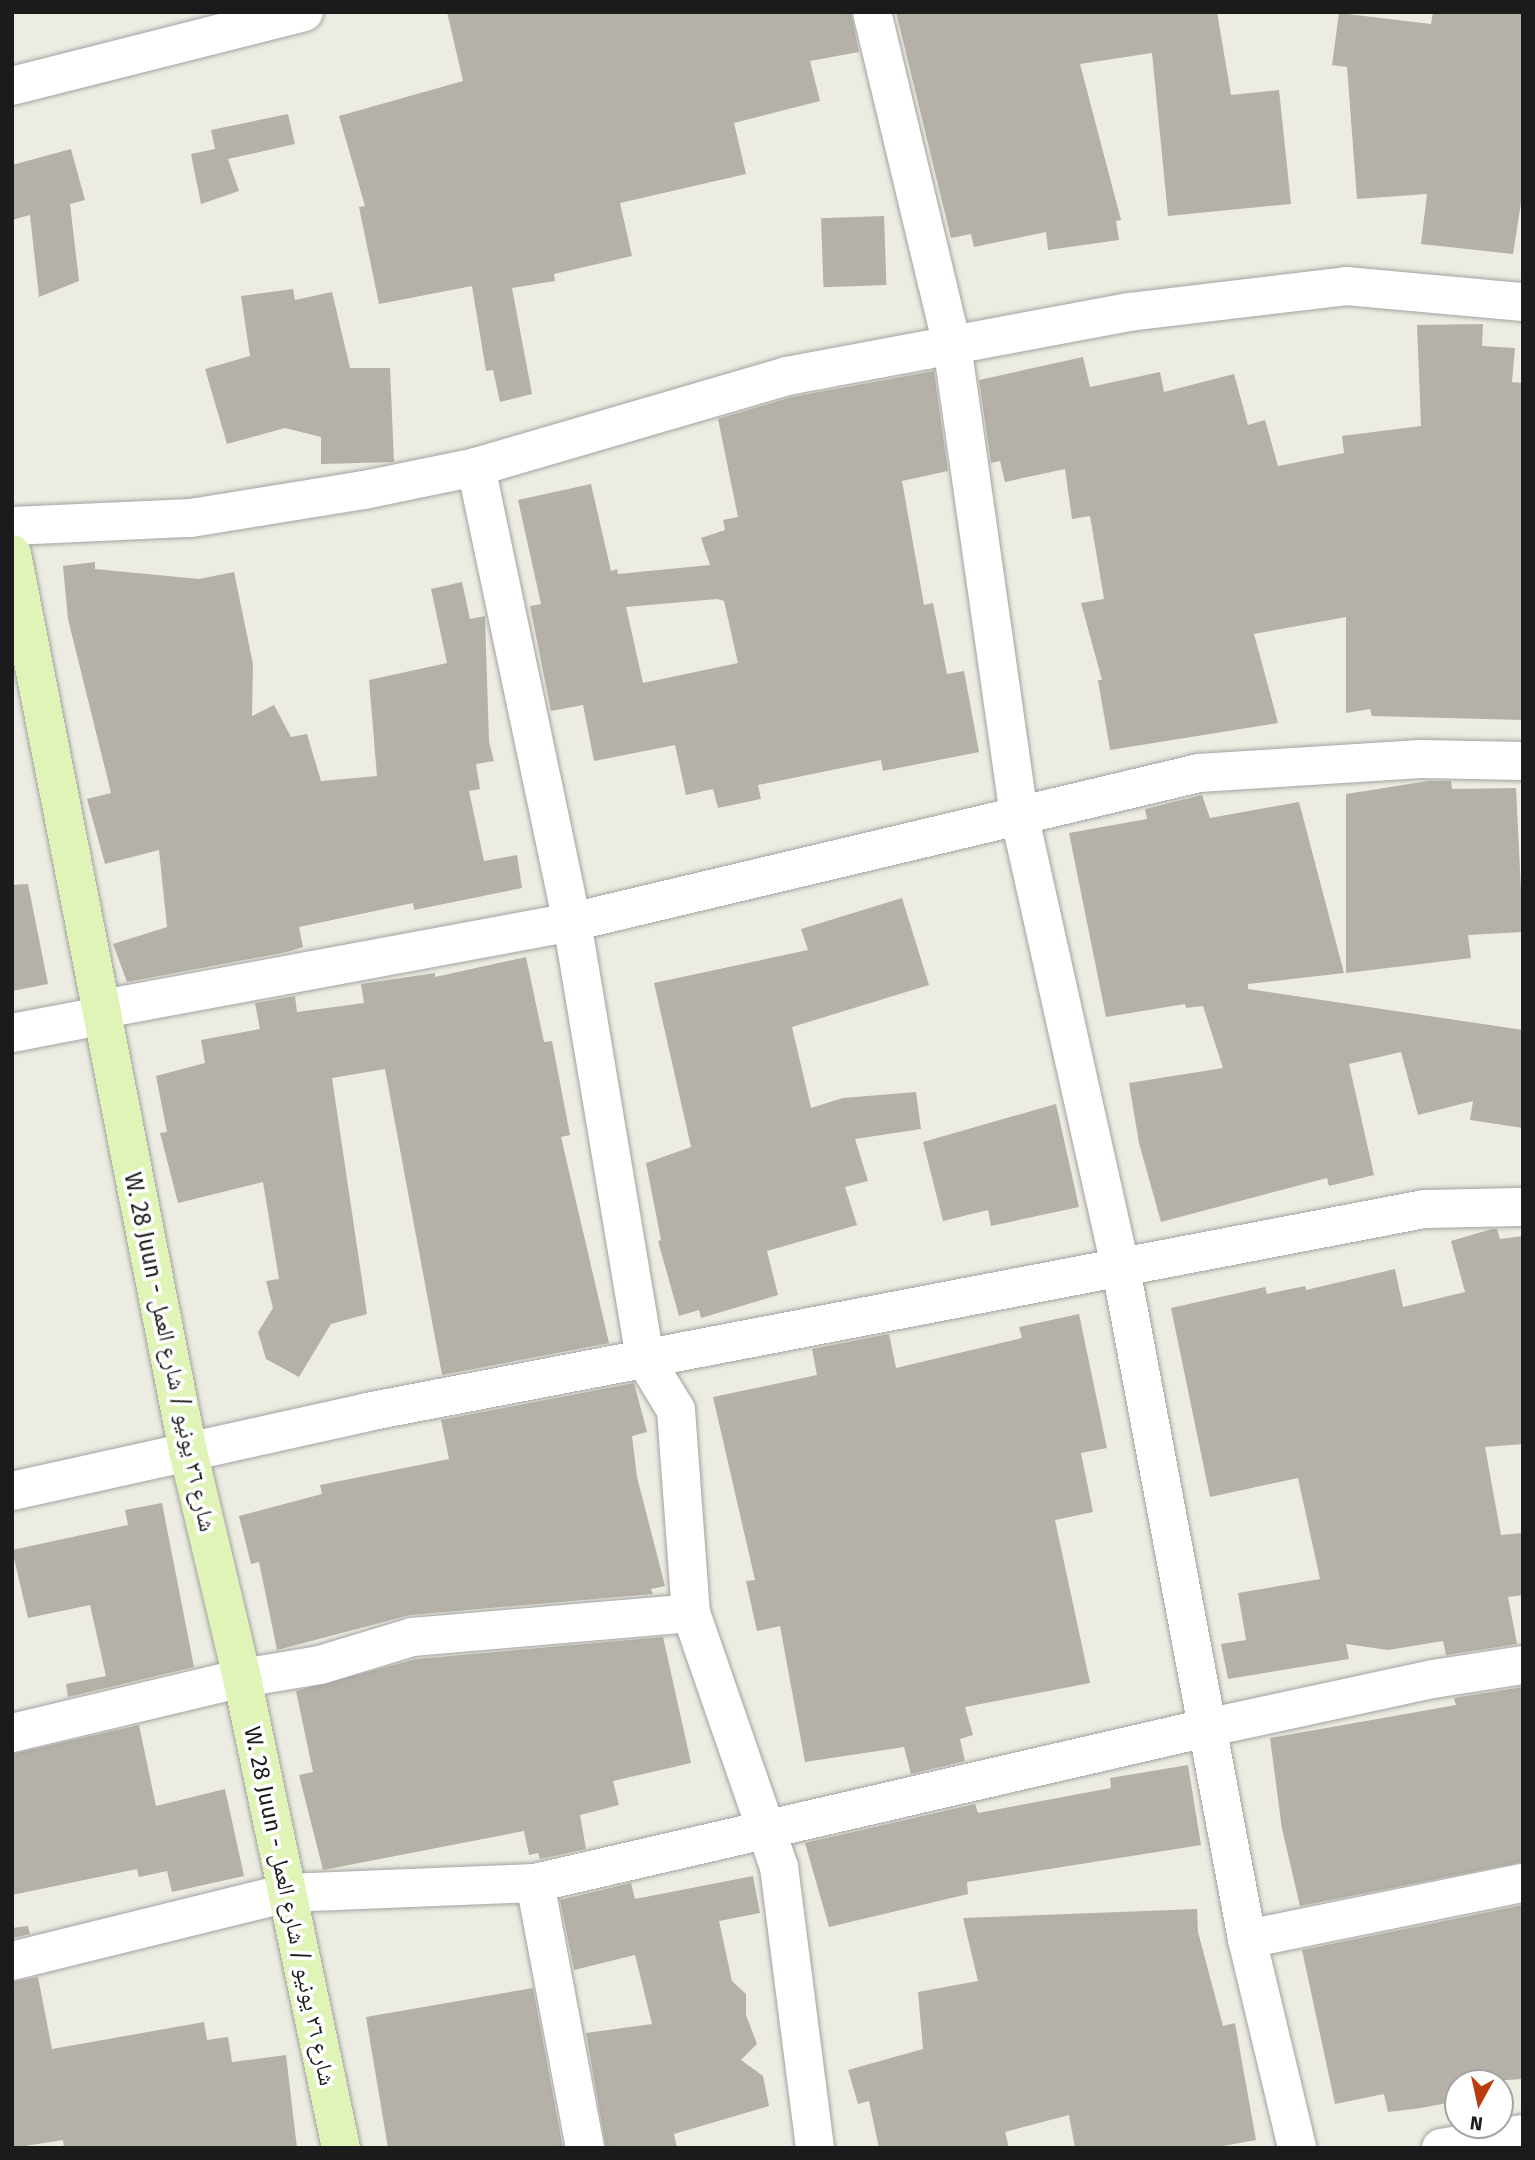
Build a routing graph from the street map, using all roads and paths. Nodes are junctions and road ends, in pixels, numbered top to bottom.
1 (304, 12) edge
2 (872, 12) edge
3 (12, 86) edge
4 (1523, 302) edge
5 (952, 345) junction
6 (477, 467) junction
7 (12, 526) edge
8 (12, 554) edge
9 (1523, 761) edge
10 (1019, 814) junction
11 (572, 922) junction
12 (101, 1016) junction
13 (12, 1033) edge
14 (1523, 1207) edge
15 (1121, 1269) junction
16 (645, 1359) junction
17 (188, 1451) junction
18 (12, 1491) edge
19 (691, 1613) junction
20 (1523, 1665) edge
21 (242, 1678) junction
22 (1206, 1728) junction
23 (12, 1733) edge
24 (766, 1827) junction
25 (535, 1883) junction
26 (1523, 1883) edge
27 (286, 1893) junction
28 (1247, 1938) junction
29 (12, 1961) edge
30 (1523, 2134) edge
31 (341, 2148) edge
32 (585, 2148) edge
33 (815, 2148) edge
34 (1297, 2148) edge
35 (1441, 2148) edge

1 - 3 street
2 - 5 street
4 - 5 street
5 - 6 street
5 - 10 street
6 - 7 street
6 - 11 street
8 - 12 street, W. 28 Juun - شارع ٢٦ يونيو / شارع العمل
9 - 10 street
10 - 11 street
10 - 15 street
11 - 12 street
11 - 16 street
12 - 13 street
12 - 17 street, W. 28 Juun - شارع ٢٦ يونيو / شارع العمل
14 - 15 street
15 - 16 street
15 - 22 street
16 - 17 street
16 - 19 street
17 - 18 street
17 - 21 street, W. 28 Juun - شارع ٢٦ يونيو / شارع العمل
19 - 21 street
19 - 24 street
20 - 22 street
21 - 23 street
21 - 27 street, W. 28 Juun - شارع ٢٦ يونيو / شارع العمل
22 - 24 street
22 - 28 street
24 - 25 street
24 - 33 street
25 - 27 street
25 - 32 street
26 - 28 street
27 - 29 street
27 - 31 street, W. 28 Juun - شارع ٢٦ يونيو / شارع العمل
28 - 34 street
30 - 35 street

